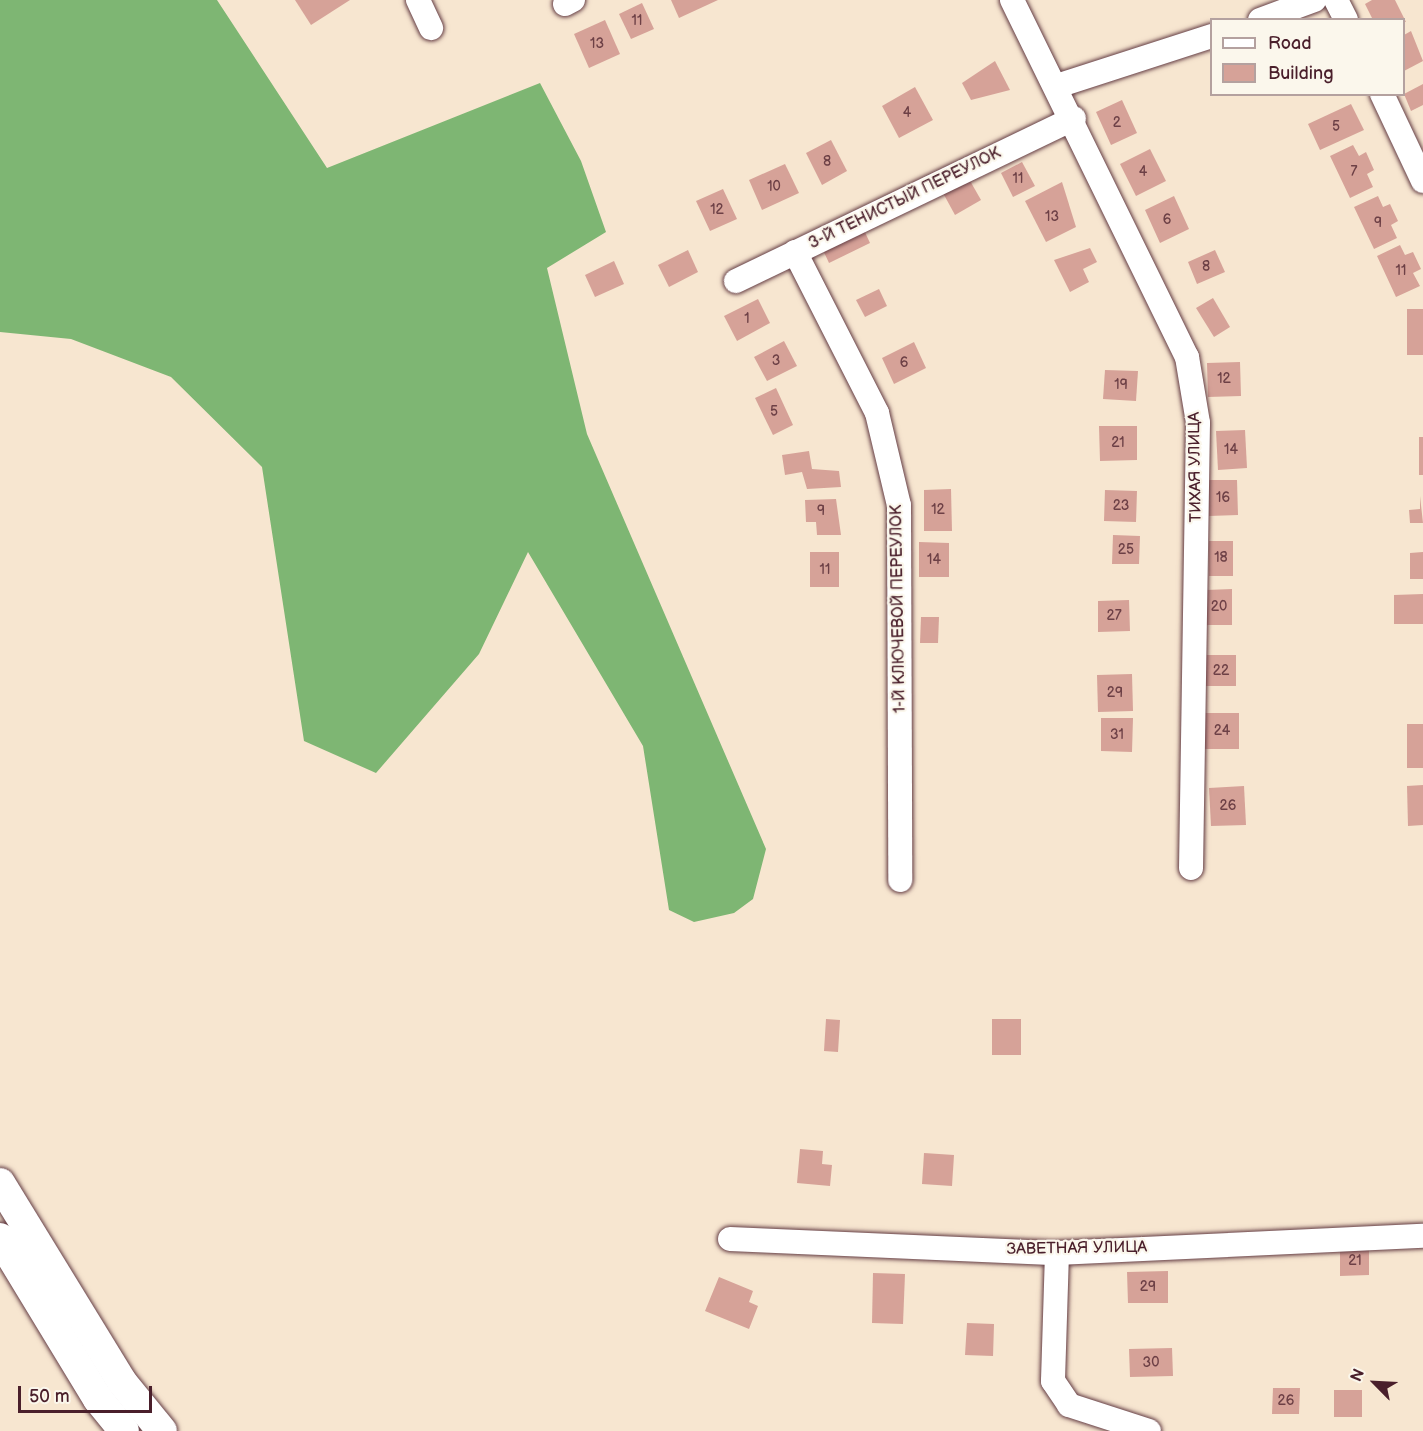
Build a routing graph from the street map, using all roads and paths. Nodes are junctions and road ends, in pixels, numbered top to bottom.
1 (418, 0) edge
2 (1012, 0) edge
3 (1314, 0) edge
4 (1336, 0) edge
5 (1265, 18) edge
6 (1345, 18) edge
7 (431, 28) dead end
8 (1210, 37) edge
9 (1057, 86) junction
10 (1383, 96) edge
11 (1074, 118) junction
12 (1423, 181) edge
13 (795, 252) junction
14 (736, 281) dead end
15 (1191, 868) dead end
16 (900, 880) dead end
17 (0, 1183) edge
18 (1423, 1236) edge
19 (0, 1238) edge
20 (730, 1239) dead end
21 (1057, 1253) junction
22 (124, 1431) edge
23 (162, 1431) edge
24 (1149, 1431) edge

1 - 7 street
2 - 9 street, ТИХАЯ УЛИЦА
3 - 5 street
4 - 6 street
8 - 9 street
9 - 11 street, ТИХАЯ УЛИЦА
10 - 12 street
11 - 13 street, 3-Й ТЕНИСТЫЙ ПЕРЕУЛОК
11 - 15 street, ТИХАЯ УЛИЦА
13 - 14 street, 3-Й ТЕНИСТЫЙ ПЕРЕУЛОК
13 - 16 street, 1-Й КЛЮЧЕВОЙ ПЕРЕУЛОК
17 - 23 main road
18 - 21 street, ЗАВЕТНАЯ УЛИЦА
19 - 22 main road
20 - 21 street, ЗАВЕТНАЯ УЛИЦА
21 - 24 street

